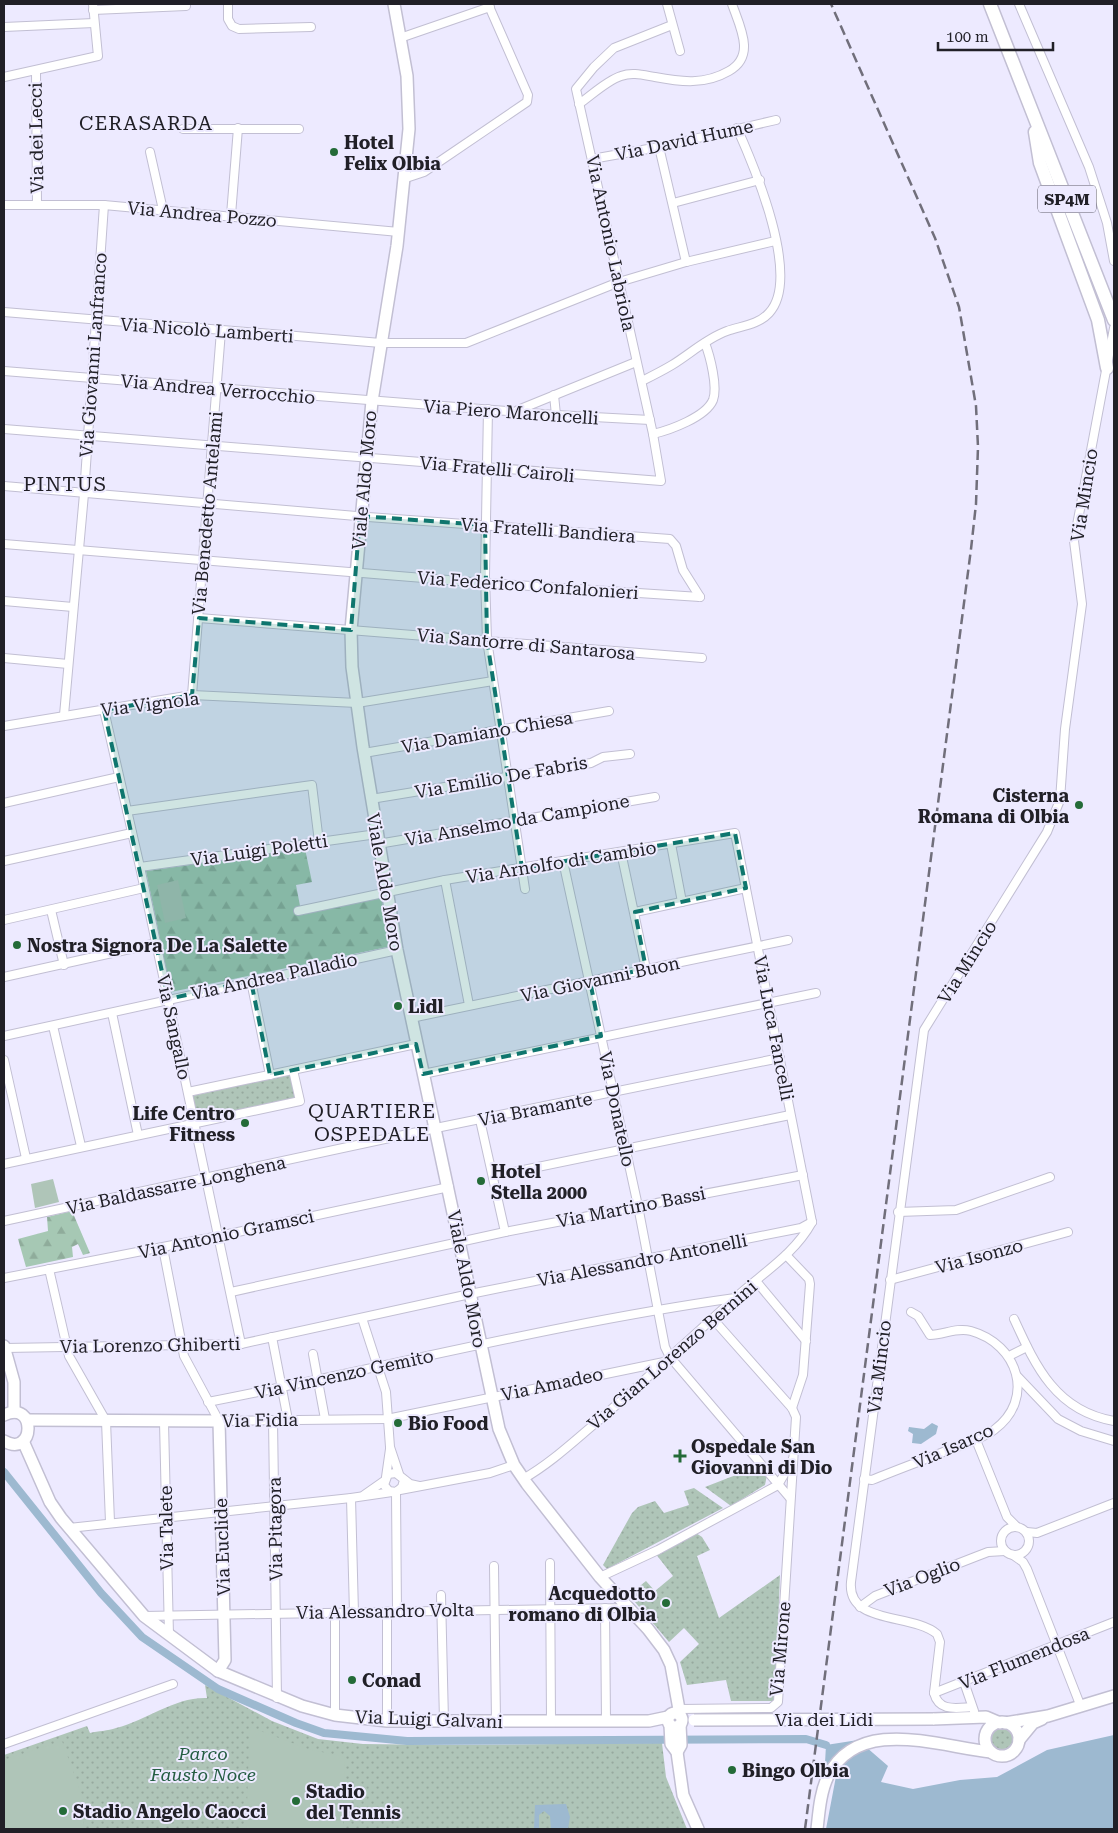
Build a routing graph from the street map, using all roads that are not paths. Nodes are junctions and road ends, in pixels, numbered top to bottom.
1 (186, 4) edge
2 (228, 4) edge
3 (394, 4) edge
4 (667, 4) edge
5 (732, 4) edge
6 (990, 4) edge
7 (1019, 4) edge
8 (489, 6) edge
9 (93, 7) edge
10 (94, 22) junction
11 (672, 25) junction
12 (4, 27) edge
13 (311, 27) dead end
14 (400, 38) junction
15 (680, 51) dead end
16 (36, 71) junction
17 (4, 76) edge
18 (579, 104) junction
19 (1032, 110) junction
20 (776, 120) dead end
21 (238, 128) junction
22 (737, 128) junction
23 (183, 129) dead end
24 (299, 129) dead end
25 (659, 147) junction
26 (150, 152) dead end
27 (592, 159) junction
28 (406, 178) junction
29 (760, 180) junction
30 (673, 203) junction
31 (4, 205) edge
32 (37, 205) junction
33 (104, 205) junction
34 (163, 210) junction
35 (231, 215) junction
36 (399, 232) junction
37 (775, 240) junction
38 (1114, 261) edge
39 (686, 262) junction
40 (619, 282) junction
41 (4, 312) edge
42 (1114, 320) edge
43 (95, 321) junction
44 (1114, 328) edge
45 (221, 331) junction
46 (381, 343) junction
47 (705, 343) junction
48 (636, 362) junction
49 (1107, 368) junction
50 (4, 372) edge
51 (91, 378) junction
52 (642, 381) junction
53 (217, 390) junction
54 (550, 396) junction
55 (372, 401) junction
56 (488, 409) junction
57 (516, 411) junction
58 (552, 415) junction
59 (650, 420) junction
60 (4, 429) edge
61 (653, 434) junction
62 (86, 436) junction
63 (212, 446) junction
64 (366, 458) junction
65 (486, 469) junction
66 (628, 480) joint
67 (4, 486) edge
68 (84, 494) junction
69 (207, 502) junction
70 (360, 516) junction
71 (485, 525) junction
72 (4, 544) edge
73 (78, 550) junction
74 (203, 560) junction
75 (356, 573) junction
76 (485, 583) junction
77 (700, 597) joint
78 (4, 601) edge
79 (73, 607) junction
80 (199, 618) junction
81 (351, 630) junction
82 (487, 640) junction
83 (4, 658) edge
84 (702, 658) dead end
85 (68, 664) junction
86 (493, 681) junction
87 (192, 695) junction
88 (357, 703) junction
89 (104, 710) junction
90 (609, 711) dead end
91 (64, 714) junction
92 (5, 723) edge
93 (500, 730) junction
94 (364, 753) junction
95 (630, 754) dead end
96 (508, 775) junction
97 (120, 777) junction
98 (655, 797) dead end
99 (371, 799) junction
100 (4, 803) edge
101 (127, 811) junction
102 (515, 820) junction
103 (132, 833) junction
104 (735, 833) joint
105 (378, 839) junction
106 (319, 842) junction
107 (671, 844) junction
108 (621, 852) junction
109 (4, 861) edge
110 (563, 861) junction
111 (140, 867) junction
112 (522, 868) junction
113 (445, 880) junction
114 (144, 888) junction
115 (746, 888) junction
116 (525, 889) dead end
117 (387, 892) junction
118 (682, 902) junction
119 (51, 910) junction
120 (298, 911) dead end
121 (635, 912) junction
122 (4, 920) edge
123 (788, 940) dead end
124 (156, 943) junction
125 (758, 947) junction
126 (397, 950) junction
127 (64, 965) junction
128 (646, 969) junction
129 (4, 977) edge
130 (251, 981) junction
131 (590, 981) junction
132 (816, 993) dead end
133 (168, 999) junction
134 (770, 1002) junction
135 (469, 1006) junction
136 (112, 1013) junction
137 (411, 1018) junction
138 (53, 1026) junction
139 (4, 1036) edge
140 (601, 1036) junction
141 (416, 1044) junction
142 (780, 1058) junction
143 (4, 1060) edge
144 (293, 1070) junction
145 (270, 1074) junction
146 (423, 1074) junction
147 (188, 1092) junction
148 (614, 1093) junction
149 (790, 1115) junction
150 (480, 1120) junction
151 (193, 1123) junction
152 (436, 1128) junction
153 (138, 1135) junction
154 (81, 1146) junction
155 (626, 1148) junction
156 (26, 1158) junction
157 (4, 1164) edge
158 (803, 1175) junction
159 (494, 1176) junction
160 (1050, 1177) dead end
161 (206, 1178) junction
162 (449, 1187) junction
163 (638, 1206) junction
164 (898, 1212) junction
165 (4, 1221) edge
166 (812, 1222) junction
167 (505, 1232) junction
168 (1068, 1232) dead end
169 (219, 1236) junction
170 (460, 1242) junction
171 (163, 1248) junction
172 (786, 1255) junction
173 (647, 1258) junction
174 (48, 1269) junction
175 (4, 1278) edge
176 (890, 1280) junction
177 (756, 1281) junction
178 (232, 1292) junction
179 (470, 1294) junction
180 (735, 1298) junction
181 (659, 1309) junction
182 (911, 1312) dead end
183 (362, 1318) junction
184 (713, 1319) junction
185 (1014, 1319) dead end
186 (272, 1337) junction
187 (806, 1341) junction
188 (181, 1344) junction
189 (241, 1344) junction
190 (479, 1344) junction
191 (67, 1346) junction
192 (4, 1347) edge
193 (1027, 1347) junction
194 (313, 1354) dead end
195 (1009, 1356) junction
196 (667, 1359) junction
197 (642, 1366) junction
198 (377, 1367) junction
199 (1017, 1376) junction
200 (645, 1379) junction
201 (318, 1380) junction
202 (282, 1388) junction
203 (492, 1397) junction
204 (208, 1402) junction
205 (792, 1408) junction
206 (9, 1414) edge
207 (387, 1418) junction
208 (325, 1419) junction
209 (27, 1420) junction
210 (273, 1420) junction
211 (288, 1420) junction
212 (106, 1421) junction
213 (219, 1421) junction
214 (1114, 1421) edge
215 (164, 1422) junction
216 (976, 1440) junction
217 (4, 1441) edge
218 (23, 1441) junction
219 (1114, 1441) edge
220 (390, 1447) junction
221 (794, 1456) junction
222 (514, 1465) junction
223 (401, 1477) junction
224 (385, 1479) junction
225 (523, 1479) junction
226 (864, 1480) junction
227 (778, 1485) junction
228 (424, 1488) junction
229 (396, 1491) junction
230 (360, 1497) junction
231 (351, 1498) junction
232 (790, 1498) junction
233 (1114, 1504) edge
234 (273, 1506) junction
235 (221, 1512) junction
236 (166, 1518) junction
237 (1007, 1518) junction
238 (110, 1522) junction
239 (1016, 1527) junction
240 (69, 1528) junction
241 (1007, 1529) junction
242 (1027, 1532) junction
243 (1037, 1533) junction
244 (1001, 1541) junction
245 (1030, 1542) junction
246 (1005, 1551) junction
247 (1026, 1551) junction
248 (988, 1552) junction
249 (1013, 1555) junction
250 (550, 1563) dead end
251 (494, 1566) dead end
252 (1027, 1569) junction
253 (600, 1577) junction
254 (441, 1596) dead end
255 (626, 1606) junction
256 (860, 1607) junction
257 (605, 1608) junction
258 (550, 1609) junction
259 (441, 1610) junction
260 (495, 1610) junction
261 (387, 1611) junction
262 (398, 1611) junction
263 (277, 1613) junction
264 (335, 1613) junction
265 (354, 1613) junction
266 (224, 1614) junction
267 (167, 1615) junction
268 (144, 1616) junction
269 (1114, 1622) edge
270 (169, 1635) junction
271 (1057, 1644) junction
272 (218, 1671) junction
273 (964, 1682) junction
274 (173, 1684) dead end
275 (934, 1693) junction
276 (1114, 1696) edge
277 (277, 1698) junction
278 (972, 1707) junction
279 (1081, 1707) junction
280 (335, 1715) junction
281 (1048, 1716) junction
282 (981, 1717) junction
283 (966, 1718) junction
284 (387, 1721) junction
285 (444, 1721) junction
286 (551, 1721) junction
287 (496, 1722) junction
288 (606, 1722) junction
289 (1003, 1723) junction
290 (675, 1727) junction
291 (987, 1735) junction
292 (1019, 1740) junction
293 (4, 1744) edge
294 (966, 1748) junction
295 (991, 1752) junction
296 (698, 1829) edge
297 (817, 1829) edge

1 - 9 street
2 - 13 street
3 - 14 main road, Viale Aldo Moro
4 - 11 street
5 - 18 street
6 - 19 main road, SP4M
7 - 38 street
8 - 14 street
8 - 28 street
9 - 10 street
10 - 12 street
10 - 16 street
11 - 15 street
11 - 18 street, Via Antonio Labriola
14 - 28 main road, Viale Aldo Moro
16 - 17 street
16 - 32 street, Via dei Lecci
18 - 27 street, Via Antonio Labriola
19 - 42 main road, SP4M
19 - 49 main road
20 - 22 street, Via David Hume
21 - 23 street
21 - 24 street
21 - 35 street
22 - 25 street, Via David Hume
22 - 29 street
25 - 27 street, Via David Hume
25 - 30 street
26 - 34 street
27 - 40 street, Via Antonio Labriola
28 - 36 main road, Viale Aldo Moro
29 - 30 street
29 - 37 street
30 - 39 street
31 - 32 street, Via Andrea Pozzo
32 - 33 street, Via Andrea Pozzo
33 - 34 street, Via Andrea Pozzo
33 - 43 street, Via Giovanni Lanfranco
34 - 35 street, Via Andrea Pozzo
35 - 36 street, Via Andrea Pozzo
36 - 46 main road, Viale Aldo Moro
37 - 39 street, Via Nicolò Lamberti
37 - 47 street
39 - 40 street, Via Nicolò Lamberti
40 - 46 street, Via Nicolò Lamberti
40 - 48 street, Via Antonio Labriola
41 - 43 street, Via Nicolò Lamberti
43 - 45 street, Via Nicolò Lamberti
43 - 51 street, Via Giovanni Lanfranco
44 - 49 street, Via Mincio
45 - 46 street, Via Nicolò Lamberti
45 - 53 street, Via Benedetto Antelami
46 - 55 main road, Viale Aldo Moro
47 - 52 street
47 - 61 street
48 - 52 street, Via Antonio Labriola
48 - 54 street
49 - 164 street, Via Mincio
50 - 51 street, Via Andrea Verrocchio
51 - 53 street, Via Andrea Verrocchio
51 - 62 street, Via Giovanni Lanfranco
52 - 59 street, Via Antonio Labriola
53 - 55 street, Via Andrea Verrocchio
53 - 63 street, Via Benedetto Antelami
54 - 57 street
54 - 58 street
55 - 56 street, Via Piero Maroncelli
55 - 64 main road, Viale Aldo Moro
56 - 57 street, Via Piero Maroncelli
56 - 65 street
57 - 58 street, Via Piero Maroncelli
58 - 59 street, Via Piero Maroncelli
59 - 61 street, Via Antonio Labriola
60 - 62 street, Via Fratelli Cairoli
61 - 66 street, Via Antonio Labriola
62 - 63 street, Via Fratelli Cairoli
62 - 68 street, Via Giovanni Lanfranco
63 - 64 street, Via Fratelli Cairoli
63 - 69 street, Via Benedetto Antelami
64 - 65 street, Via Fratelli Cairoli
64 - 70 main road, Viale Aldo Moro
65 - 66 street, Via Fratelli Cairoli
65 - 71 street
67 - 68 street, Via Fratelli Bandiera
68 - 69 street, Via Fratelli Bandiera
68 - 73 street, Via Giovanni Lanfranco
69 - 70 street, Via Fratelli Bandiera
69 - 74 street, Via Benedetto Antelami
70 - 71 street, Via Fratelli Bandiera
70 - 75 main road, Viale Aldo Moro
71 - 76 street
71 - 77 street, Via Fratelli Bandiera
72 - 73 street, Via Federico Confalonieri
73 - 74 street, Via Federico Confalonieri
73 - 79 street, Via Giovanni Lanfranco
74 - 75 street, Via Federico Confalonieri
74 - 80 street, Via Benedetto Antelami
75 - 76 street, Via Federico Confalonieri
75 - 81 main road, Viale Aldo Moro
76 - 77 street, Via Federico Confalonieri
76 - 82 street
78 - 79 street
79 - 85 street, Via Giovanni Lanfranco
80 - 81 street, Via Santorre di Santarosa
80 - 87 street, Via Benedetto Antelami
81 - 82 street, Via Santorre di Santarosa
81 - 88 main road, Viale Aldo Moro
82 - 84 street, Via Santorre di Santarosa
82 - 86 street
83 - 85 street
85 - 91 street, Via Giovanni Lanfranco
86 - 88 street, Via Vignola
86 - 93 street
87 - 88 street, Via Vignola
87 - 89 street, Via Vignola
88 - 94 main road, Viale Aldo Moro
89 - 91 street, Via Vignola
89 - 97 street, Via Sangallo
90 - 93 street, Via Damiano Chiesa
91 - 92 street, Via Vignola
93 - 94 street, Via Damiano Chiesa
93 - 96 street
94 - 99 main road, Viale Aldo Moro
95 - 96 street, Via Emilio De Fabris
96 - 99 street, Via Emilio De Fabris
96 - 102 street
97 - 100 street
97 - 101 street, Via Sangallo
98 - 102 street, Via Anselmo da Campione
99 - 105 main road, Viale Aldo Moro
101 - 103 street, Via Sangallo
101 - 106 street
102 - 105 street, Via Anselmo da Campione
102 - 112 street
103 - 109 street
103 - 111 street, Via Sangallo
104 - 107 street, Via Arnolfo di Cambio
104 - 115 street, Via Luca Fancelli
105 - 106 street, Via Luigi Poletti
105 - 117 main road, Viale Aldo Moro
106 - 111 street, Via Luigi Poletti
107 - 108 street, Via Arnolfo di Cambio
107 - 118 street
108 - 110 street, Via Arnolfo di Cambio
108 - 121 street
110 - 112 street, Via Arnolfo di Cambio
110 - 131 street, Via Donatello
111 - 114 street, Via Sangallo
112 - 113 street, Via Arnolfo di Cambio
112 - 116 street
113 - 117 street, Via Arnolfo di Cambio
113 - 135 street
114 - 119 street
114 - 124 street, Via Sangallo
115 - 118 street
115 - 125 street, Via Luca Fancelli
117 - 120 street, Via Arnolfo di Cambio
117 - 126 main road, Viale Aldo Moro
118 - 121 street
119 - 122 street
119 - 127 street
121 - 128 street
123 - 125 street, Via Giovanni Buon
124 - 127 street
124 - 133 street, Via Sangallo
125 - 128 street, Via Giovanni Buon
125 - 134 street, Via Luca Fancelli
126 - 130 street, Via Andrea Palladio
126 - 137 main road, Viale Aldo Moro
127 - 129 street
128 - 131 street, Via Giovanni Buon
130 - 133 street, Via Andrea Palladio
130 - 145 street
131 - 135 street, Via Giovanni Buon
131 - 140 street, Via Donatello
132 - 134 street
133 - 136 street, Via Andrea Palladio
133 - 147 street, Via Sangallo
134 - 140 street
134 - 142 street, Via Luca Fancelli
135 - 137 street, Via Giovanni Buon
136 - 138 street, Via Andrea Palladio
136 - 153 street
137 - 141 main road, Viale Aldo Moro
138 - 139 street, Via Andrea Palladio
138 - 154 street
140 - 146 street
140 - 148 street, Via Donatello
141 - 144 street
141 - 146 main road, Viale Aldo Moro
142 - 148 street, Via Bramante
142 - 149 street, Via Luca Fancelli
143 - 156 street
144 - 145 street
144 - 151 street
145 - 147 street
146 - 152 main road, Viale Aldo Moro
147 - 151 street, Via Sangallo
148 - 150 street, Via Bramante
148 - 155 street, Via Donatello
149 - 155 street
149 - 158 street, Via Luca Fancelli
150 - 152 street, Via Bramante
150 - 159 street
151 - 153 street
151 - 161 street, Via Sangallo
152 - 161 street, Via Baldassarre Longhena
152 - 162 main road, Viale Aldo Moro
153 - 154 street
154 - 156 street
155 - 159 street
155 - 163 street, Via Donatello
156 - 157 street
158 - 163 street, Via Martino Bassi
158 - 166 street, Via Luca Fancelli
159 - 167 street
160 - 164 street
161 - 165 street, Via Baldassarre Longhena
161 - 169 street, Via Sangallo
162 - 169 street, Via Antonio Gramsci
162 - 170 main road, Viale Aldo Moro
163 - 167 street, Via Martino Bassi
163 - 173 street, Via Donatello
164 - 176 street, Via Mincio
166 - 172 street, Via Gian Lorenzo Bernini
166 - 173 street, Via Alessandro Antonelli
167 - 170 street, Via Martino Bassi
168 - 176 street, Via Isonzo
169 - 171 street, Via Antonio Gramsci
169 - 178 street, Via Sangallo
170 - 178 street, Via Martino Bassi
170 - 179 main road, Viale Aldo Moro
171 - 174 street, Via Antonio Gramsci
171 - 188 street
172 - 177 street, Via Gian Lorenzo Bernini
172 - 187 street
173 - 179 street, Via Alessandro Antonelli
173 - 181 street, Via Donatello
174 - 175 street, Via Antonio Gramsci
174 - 191 street
176 - 226 street, Via Mincio
177 - 180 street, Via Gian Lorenzo Bernini
177 - 187 street
178 - 189 street, Via Sangallo
179 - 183 street, Via Lorenzo Ghiberti
179 - 190 main road, Viale Aldo Moro
180 - 181 street, Via Vincenzo Gemito
180 - 184 street, Via Gian Lorenzo Bernini
181 - 190 street, Via Vincenzo Gemito
181 - 196 street, Via Donatello
182 - 195 street, Via Isarco
183 - 186 street, Via Lorenzo Ghiberti
183 - 198 street
184 - 196 street, Via Gian Lorenzo Bernini
184 - 205 street
185 - 193 street
186 - 189 street, Via Lorenzo Ghiberti
186 - 202 street
187 - 205 street
188 - 189 street, Via Lorenzo Ghiberti
188 - 191 street, Via Lorenzo Ghiberti
188 - 204 street
190 - 198 street, Via Vincenzo Gemito
190 - 203 main road, Viale Aldo Moro
191 - 192 street, Via Lorenzo Ghiberti
191 - 212 street
192 - 206 main road
193 - 195 street
193 - 214 street
194 - 201 street
195 - 199 street, Via Isarco
196 - 197 street, Via Amadeo
196 - 200 street, Via Gian Lorenzo Bernini
196 - 227 street
197 - 200 street
197 - 203 street, Via Amadeo
198 - 201 street, Via Vincenzo Gemito
198 - 207 street
199 - 216 street, Via Isarco
199 - 219 street
200 - 225 street, Via Gian Lorenzo Bernini
201 - 202 street, Via Vincenzo Gemito
201 - 208 street
202 - 204 street, Via Vincenzo Gemito
202 - 211 street
203 - 207 street, Via Fidia
203 - 222 main road, Viale Aldo Moro
204 - 213 street
205 - 221 street, Via Mirone
206 - 209 main road
207 - 208 street, Via Fidia
207 - 220 street
208 - 211 street, Via Fidia
209 - 212 main road, Via Fidia
209 - 218 main road
210 - 211 street, Via Fidia
210 - 213 street, Via Fidia
210 - 234 street, Via Pitagora
212 - 215 main road, Via Fidia
212 - 238 street
213 - 215 main road, Via Fidia
213 - 235 main road, Via Euclide
215 - 236 street, Via Talete
216 - 226 street, Via Isarco
216 - 237 street
217 - 218 main road
218 - 240 main road, Via Luigi Galvani
220 - 223 street
220 - 224 street
221 - 227 street
221 - 232 street, Via Mirone
222 - 225 main road, Viale Aldo Moro
222 - 228 street
223 - 224 street
223 - 228 street
223 - 229 street
224 - 229 street
224 - 230 street
225 - 253 main road, Viale Aldo Moro
226 - 256 street, Via Mincio
227 - 232 street
227 - 253 street
228 - 229 street
229 - 230 street
229 - 262 street
230 - 231 street
231 - 234 street
231 - 265 street
232 - 290 street, Via Mirone
233 - 243 street
234 - 235 street
234 - 263 street, Via Pitagora
235 - 236 street
235 - 266 main road, Via Euclide
236 - 238 street
236 - 267 street, Via Talete
237 - 239 street
237 - 241 street
238 - 240 street
239 - 241 street
239 - 242 street
240 - 268 main road, Via Luigi Galvani
241 - 244 street
242 - 243 street
242 - 245 street
243 - 245 street
244 - 246 street
244 - 248 street
245 - 247 street
246 - 248 street
246 - 249 street
247 - 249 street
247 - 252 street
248 - 256 street, Via Oglio
249 - 252 street
250 - 258 street
251 - 260 street
252 - 271 street
253 - 255 main road, Viale Aldo Moro
254 - 259 street
255 - 257 street, Via Alessandro Volta
255 - 290 main road, Viale Aldo Moro
256 - 275 street
257 - 258 street, Via Alessandro Volta
257 - 288 street
258 - 260 street, Via Alessandro Volta
258 - 286 street
259 - 260 street, Via Alessandro Volta
259 - 262 street, Via Alessandro Volta
259 - 285 street
260 - 287 street
261 - 262 street, Via Alessandro Volta
261 - 265 street, Via Alessandro Volta
261 - 284 street
263 - 264 street, Via Alessandro Volta
263 - 266 street, Via Alessandro Volta
263 - 277 street, Via Pitagora
264 - 265 street, Via Alessandro Volta
264 - 280 street
266 - 267 street, Via Alessandro Volta
266 - 272 main road, Via Euclide
267 - 268 street, Via Alessandro Volta
267 - 270 street, Via Talete
268 - 270 main road, Via Luigi Galvani
269 - 271 street, Via Flumendosa
270 - 272 main road, Via Luigi Galvani
271 - 273 street, Via Flumendosa
271 - 279 street
272 - 277 main road, Via Luigi Galvani
273 - 275 street, Via Flumendosa
273 - 278 street
274 - 293 street
275 - 278 street
276 - 279 main road, Via dei Lidi
277 - 280 main road, Via Luigi Galvani
278 - 282 street
279 - 281 main road, Via dei Lidi
280 - 284 main road, Via Luigi Galvani
281 - 289 main road, Via dei Lidi
281 - 292 main road, Via dei Lidi
282 - 283 main road, Via dei Lidi
282 - 289 main road, Via dei Lidi
283 - 290 main road, Via dei Lidi, bridge
283 - 291 main road, Via dei Lidi
284 - 285 main road, Via Luigi Galvani
285 - 287 main road, Via Luigi Galvani
286 - 287 main road, Via Luigi Galvani
286 - 288 main road, Via Luigi Galvani
288 - 290 main road, Via Luigi Galvani
289 - 291 main road
289 - 292 main road
290 - 296 main road
291 - 294 main road
291 - 295 main road
292 - 295 main road
294 - 295 main road
294 - 297 main road

